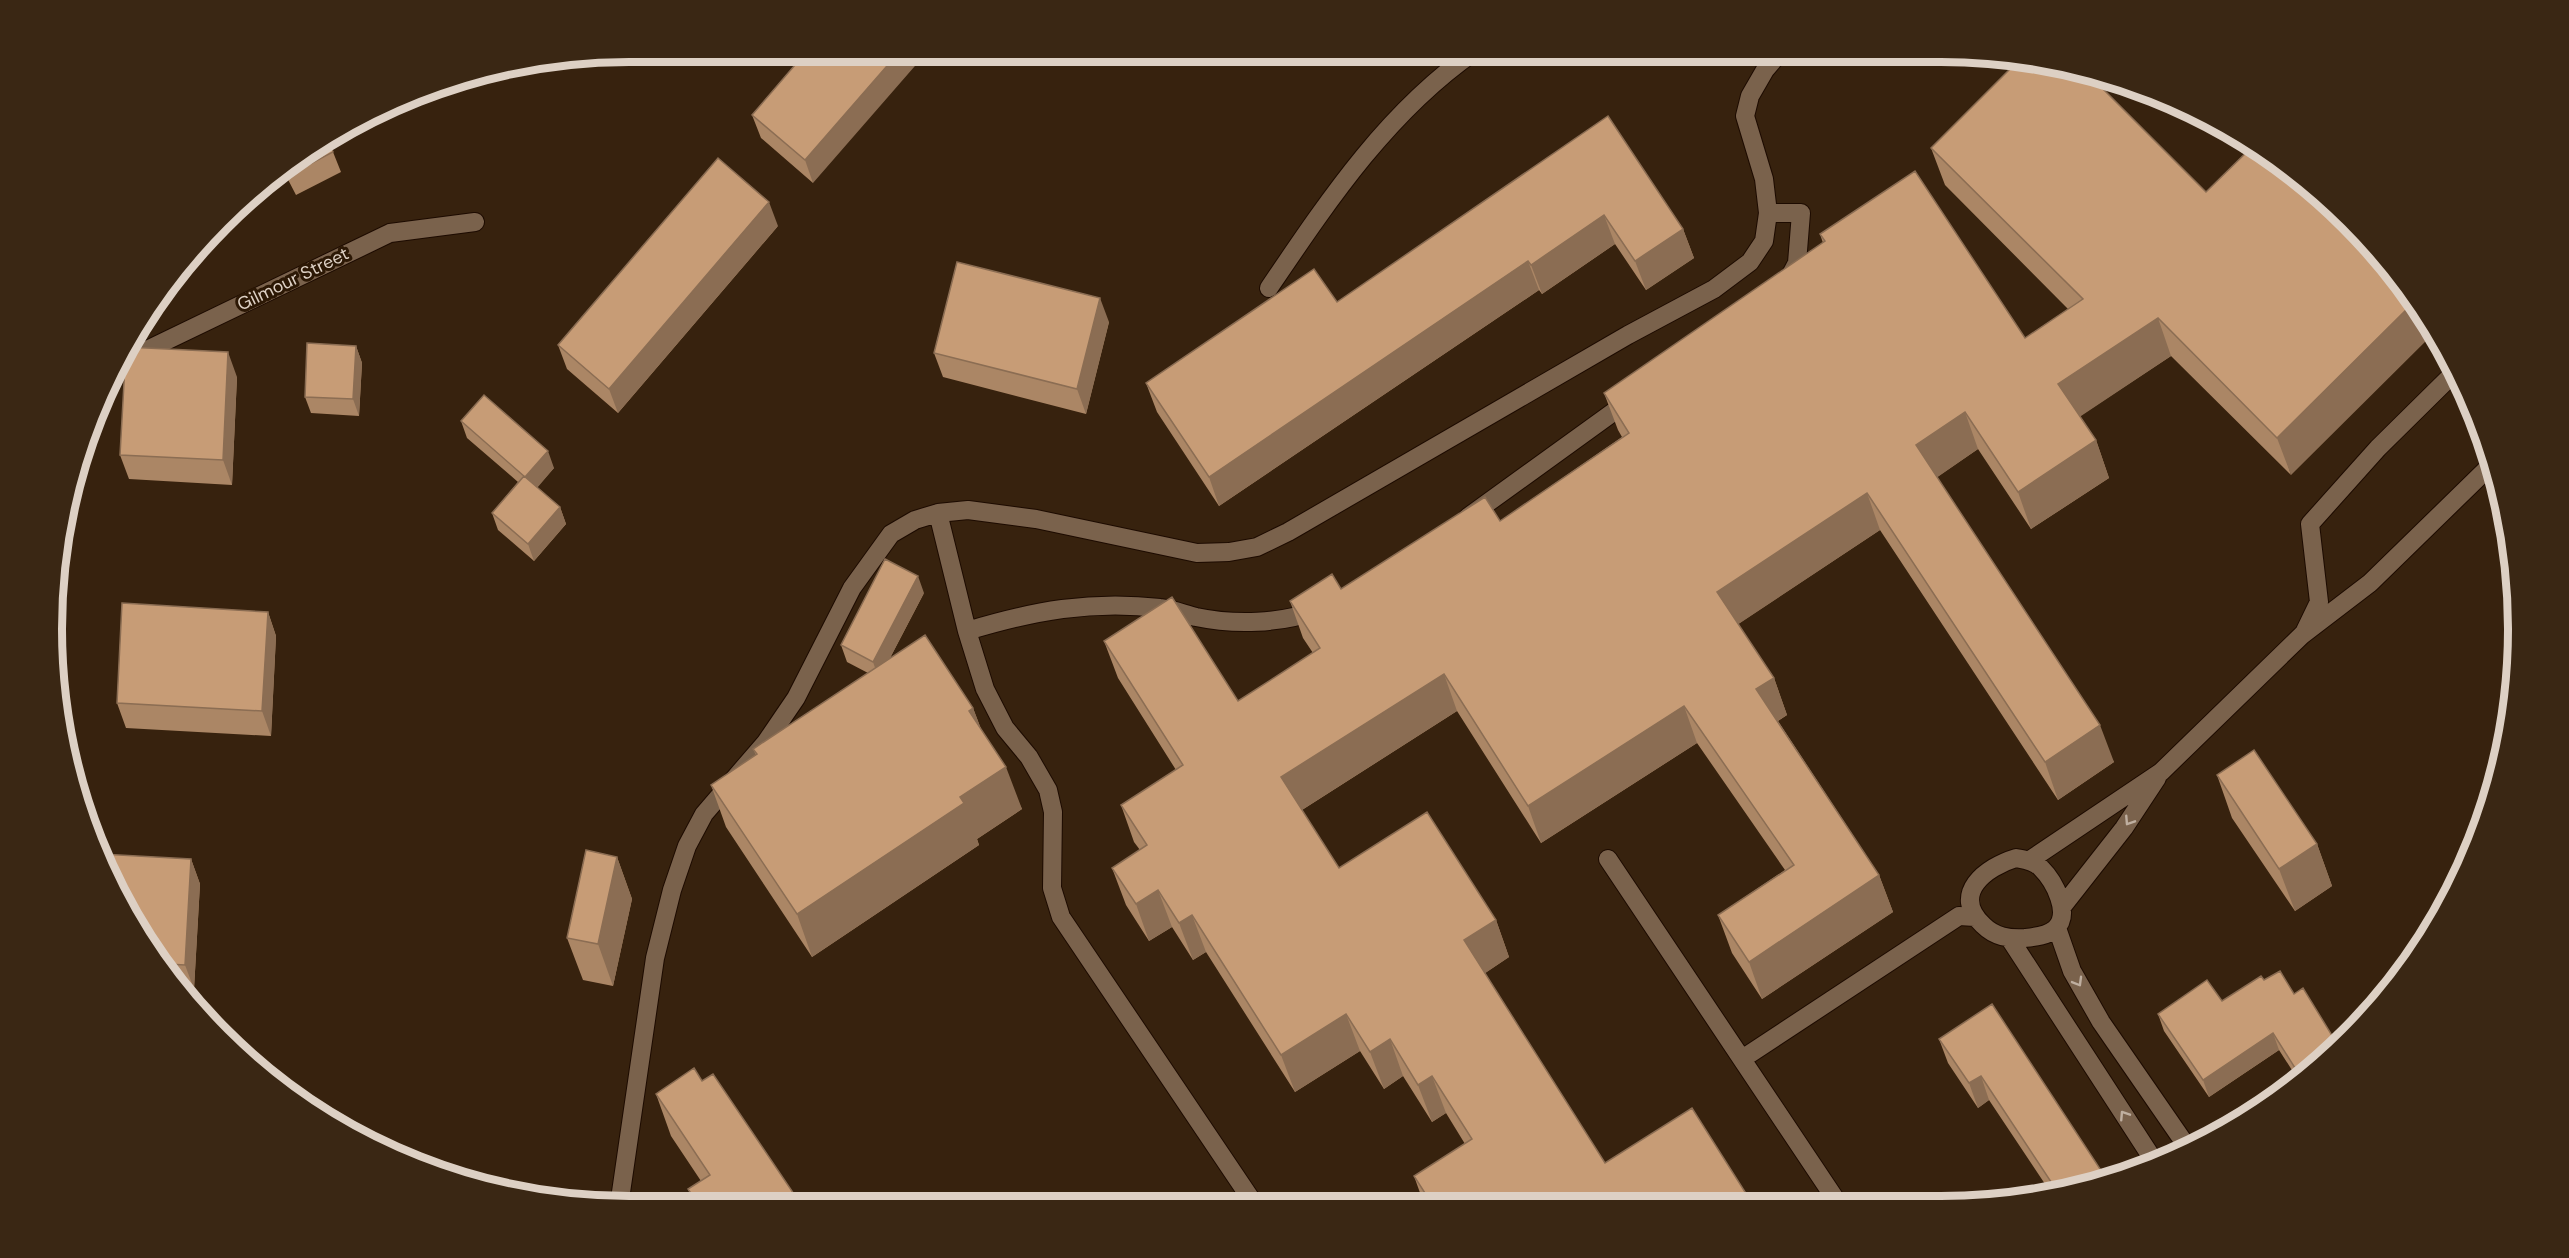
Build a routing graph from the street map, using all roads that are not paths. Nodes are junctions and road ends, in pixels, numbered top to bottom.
1 (1461, 61) edge
2 (1773, 61) edge
3 (1768, 213) junction
4 (475, 222) dead end
5 (1269, 288) dead end
6 (1778, 291) edge
7 (131, 358) edge
8 (2449, 378) edge
9 (1646, 388) edge
10 (2485, 471) edge
11 (938, 513) junction
12 (1456, 526) edge
13 (1330, 605) edge
14 (967, 631) junction
15 (2302, 635) junction
16 (2161, 772) junction
17 (1608, 859) dead end
18 (2030, 860) junction
19 (2062, 907) junction
20 (1975, 917) junction
21 (2057, 928) junction
22 (2010, 939) junction
23 (1742, 1059) junction
24 (2183, 1141) edge
25 (2150, 1155) edge
26 (620, 1196) edge
27 (1249, 1196) edge
28 (1833, 1196) edge

1 - 5 street
2 - 3 street
3 - 6 street
3 - 11 street
4 - 7 street, Gilmour Street
8 - 15 street
9 - 12 street
10 - 15 street
11 - 14 street
11 - 26 street
13 - 14 street
14 - 27 street
15 - 16 street
16 - 18 street
16 -> 19 street
17 - 23 street
18 - 19 street
18 - 20 street
19 - 21 street
20 - 22 street
20 - 23 street
21 - 22 street
21 -> 24 street
25 -> 22 street
23 - 28 street

